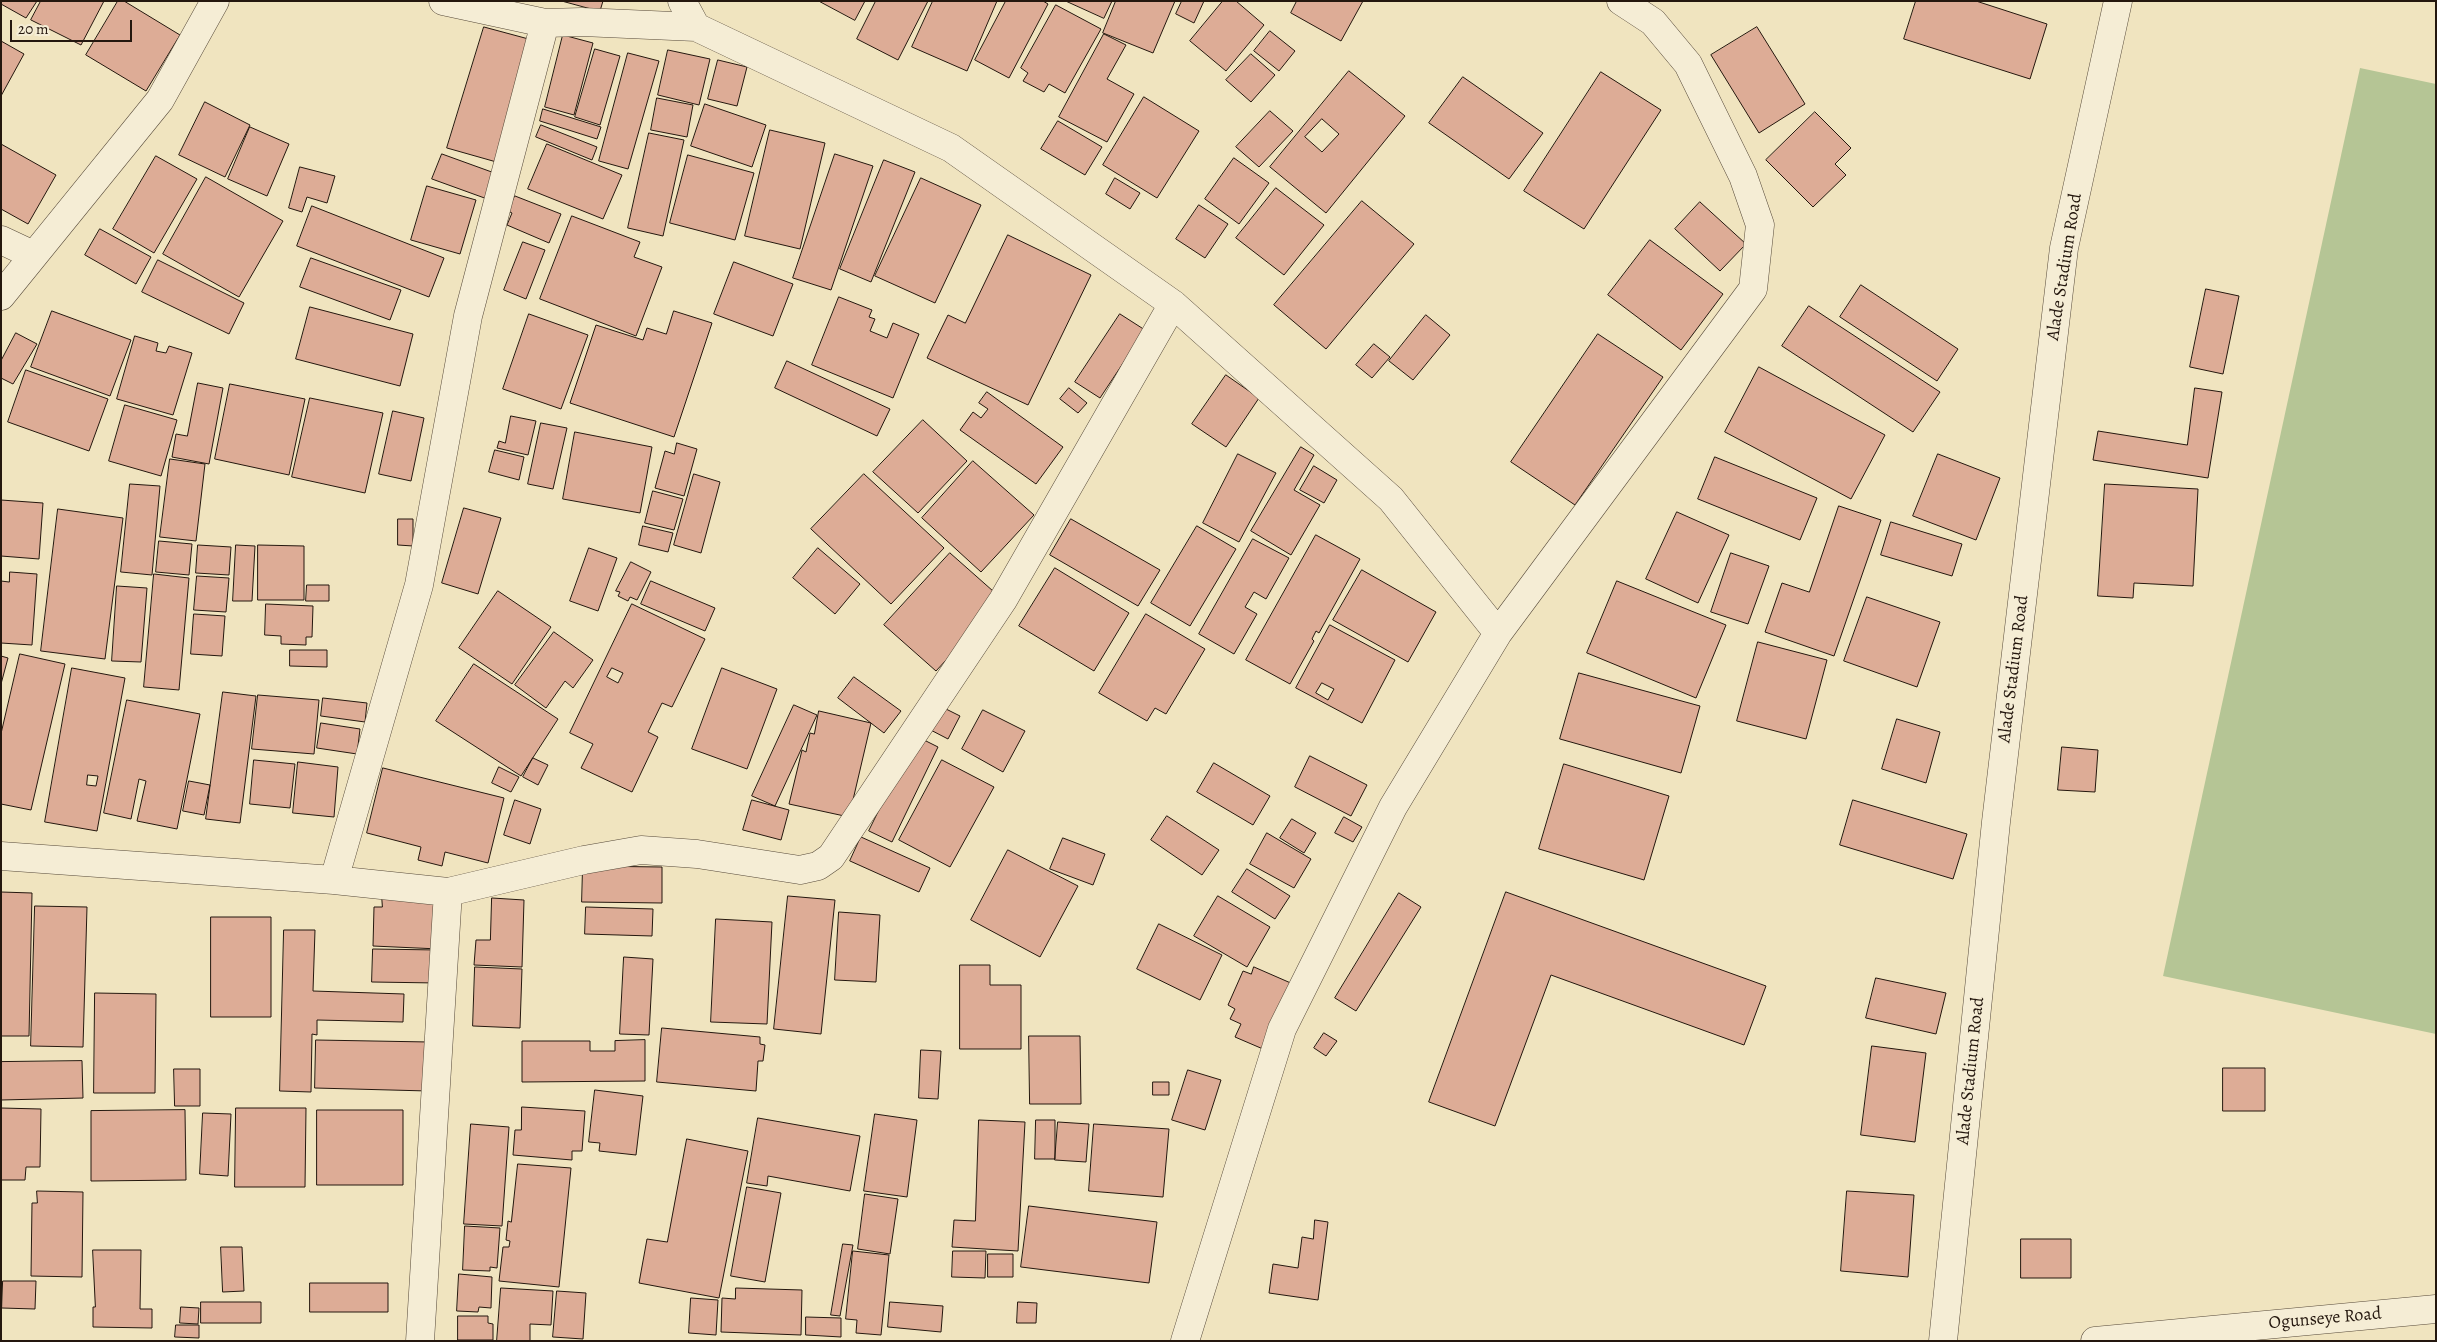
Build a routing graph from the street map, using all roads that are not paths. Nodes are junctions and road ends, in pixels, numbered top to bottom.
1 (215, 1) edge
2 (443, 1) edge
3 (682, 1) edge
4 (1621, 1) edge
5 (2118, 1) edge
6 (545, 23) junction
7 (696, 26) junction
8 (1, 240) edge
9 (33, 255) junction
10 (1, 296) edge
11 (1173, 304) junction
12 (1498, 633) junction
13 (1, 856) edge
14 (334, 880) junction
15 (448, 892) junction
16 (2436, 1309) edge
17 (420, 1341) edge
18 (1185, 1341) edge
19 (1943, 1341) edge
20 (2095, 1341) edge

1 - 9 street
2 - 6 street
3 - 7 street
4 - 12 street
5 - 19 street, Alade Stadium Road
6 - 7 street
6 - 14 street
7 - 11 street
8 - 9 street
9 - 10 street
11 - 12 street
11 - 15 street
12 - 18 street
13 - 14 street
14 - 15 street
15 - 17 street
16 - 20 street, Ogunseye Road

